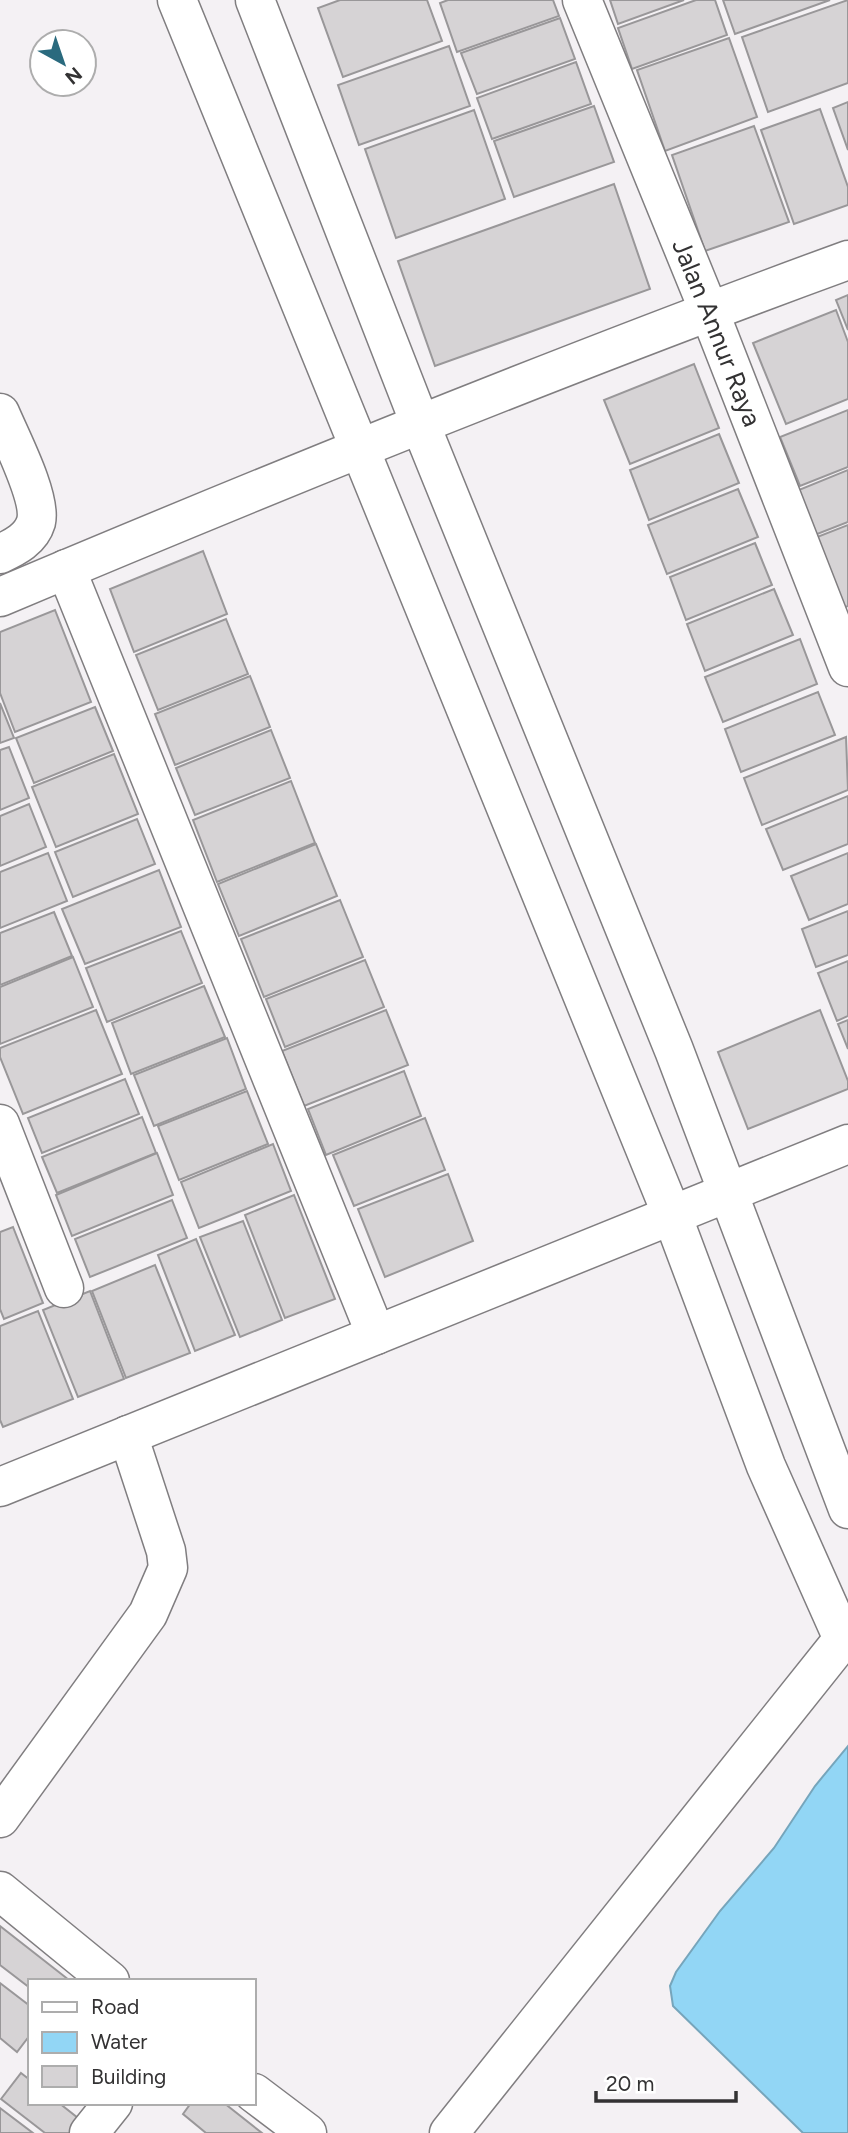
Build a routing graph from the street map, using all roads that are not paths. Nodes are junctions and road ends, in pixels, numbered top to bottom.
1 (177, 0) edge
2 (255, 0) edge
3 (582, 0) edge
4 (848, 260) edge
5 (709, 311) junction
6 (0, 413) edge
7 (421, 426) junction
8 (360, 450) junction
9 (0, 554) edge
10 (66, 569) junction
11 (0, 597) edge
12 (848, 667) edge
13 (0, 1124) edge
14 (848, 1144) edge
15 (9, 1175) edge
16 (729, 1192) junction
17 (672, 1215) junction
18 (64, 1288) dead end
19 (376, 1335) junction
20 (128, 1435) junction
21 (0, 1487) edge
22 (848, 1509) edge
23 (846, 1638) edge
24 (0, 1818) edge
25 (0, 1891) edge
26 (108, 1979) edge
27 (256, 2095) edge
28 (111, 2105) edge
29 (89, 2133) edge
30 (307, 2133) edge
31 (449, 2133) edge

1 - 8 street
2 - 7 street
3 - 5 street, Jalan Annur Raya
4 - 5 street
5 - 7 street
5 - 12 street, Jalan Annur Raya
6 - 9 street
7 - 8 street
7 - 16 street
8 - 10 street
8 - 17 street
10 - 11 street
10 - 19 street
13 - 15 street
14 - 16 street
15 - 18 street
16 - 17 street
16 - 22 street
17 - 19 street
17 - 23 street
19 - 20 street
20 - 21 street
20 - 24 street
23 - 31 street
25 - 26 street
27 - 30 street
28 - 29 street

